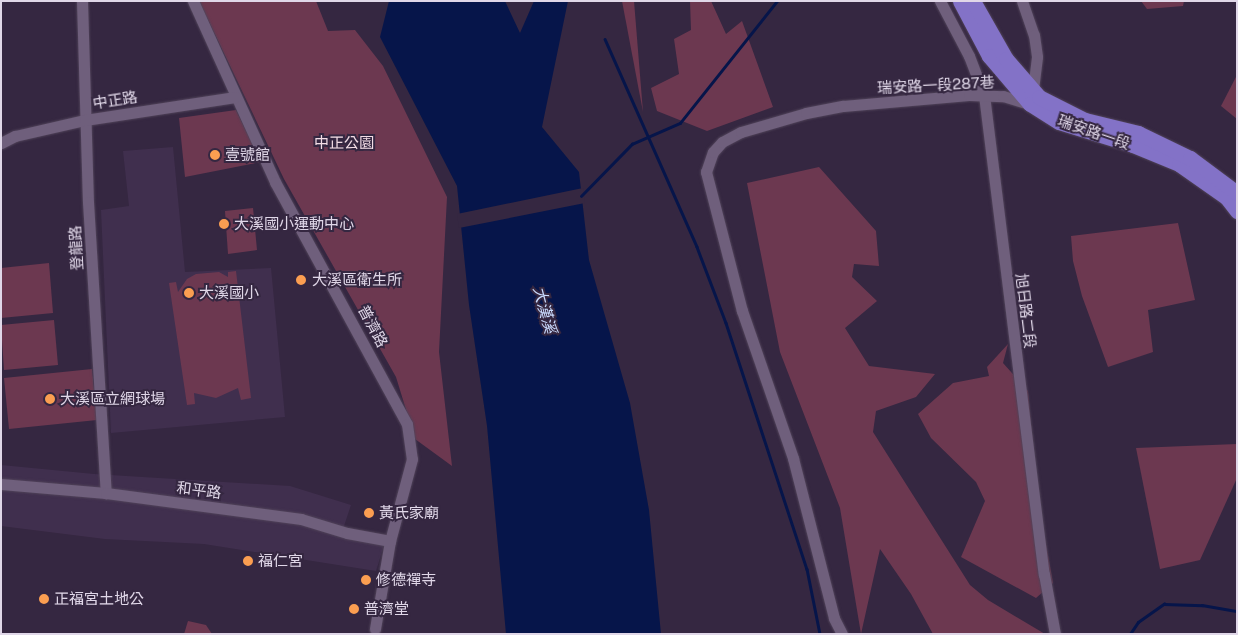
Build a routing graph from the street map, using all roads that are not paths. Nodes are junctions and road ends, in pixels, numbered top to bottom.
1 (82, 1) edge
2 (193, 1) edge
3 (940, 1) edge
4 (960, 1) edge
5 (973, 1) edge
6 (1022, 1) edge
7 (984, 95) junction
8 (1028, 95) junction
9 (235, 97) junction
10 (85, 120) junction
11 (1, 143) edge
12 (1237, 193) edge
13 (1237, 211) edge
14 (1, 484) edge
15 (106, 493) junction
16 (390, 541) junction
17 (375, 629) dead end
18 (842, 634) edge
19 (1055, 634) edge

1 - 10 street, 登龍路
2 - 9 street, 普濟路
3 - 7 street, 旭日路二段
4 - 8 main road, 瑞安路一段
5 - 8 main road, 瑞安路一段
6 - 8 street
7 - 8 street, 瑞安路一段287巷
7 - 18 street, 瑞安路一段287巷
7 - 19 street, 旭日路二段
8 - 12 main road, 瑞安路一段
8 - 13 main road, 瑞安路一段
9 - 10 street, 中正路
9 - 16 street, 普濟路
10 - 11 street, 中正路
10 - 15 street, 登龍路
14 - 15 street, 和平路
15 - 16 street, 和平路
16 - 17 street, 普濟路

